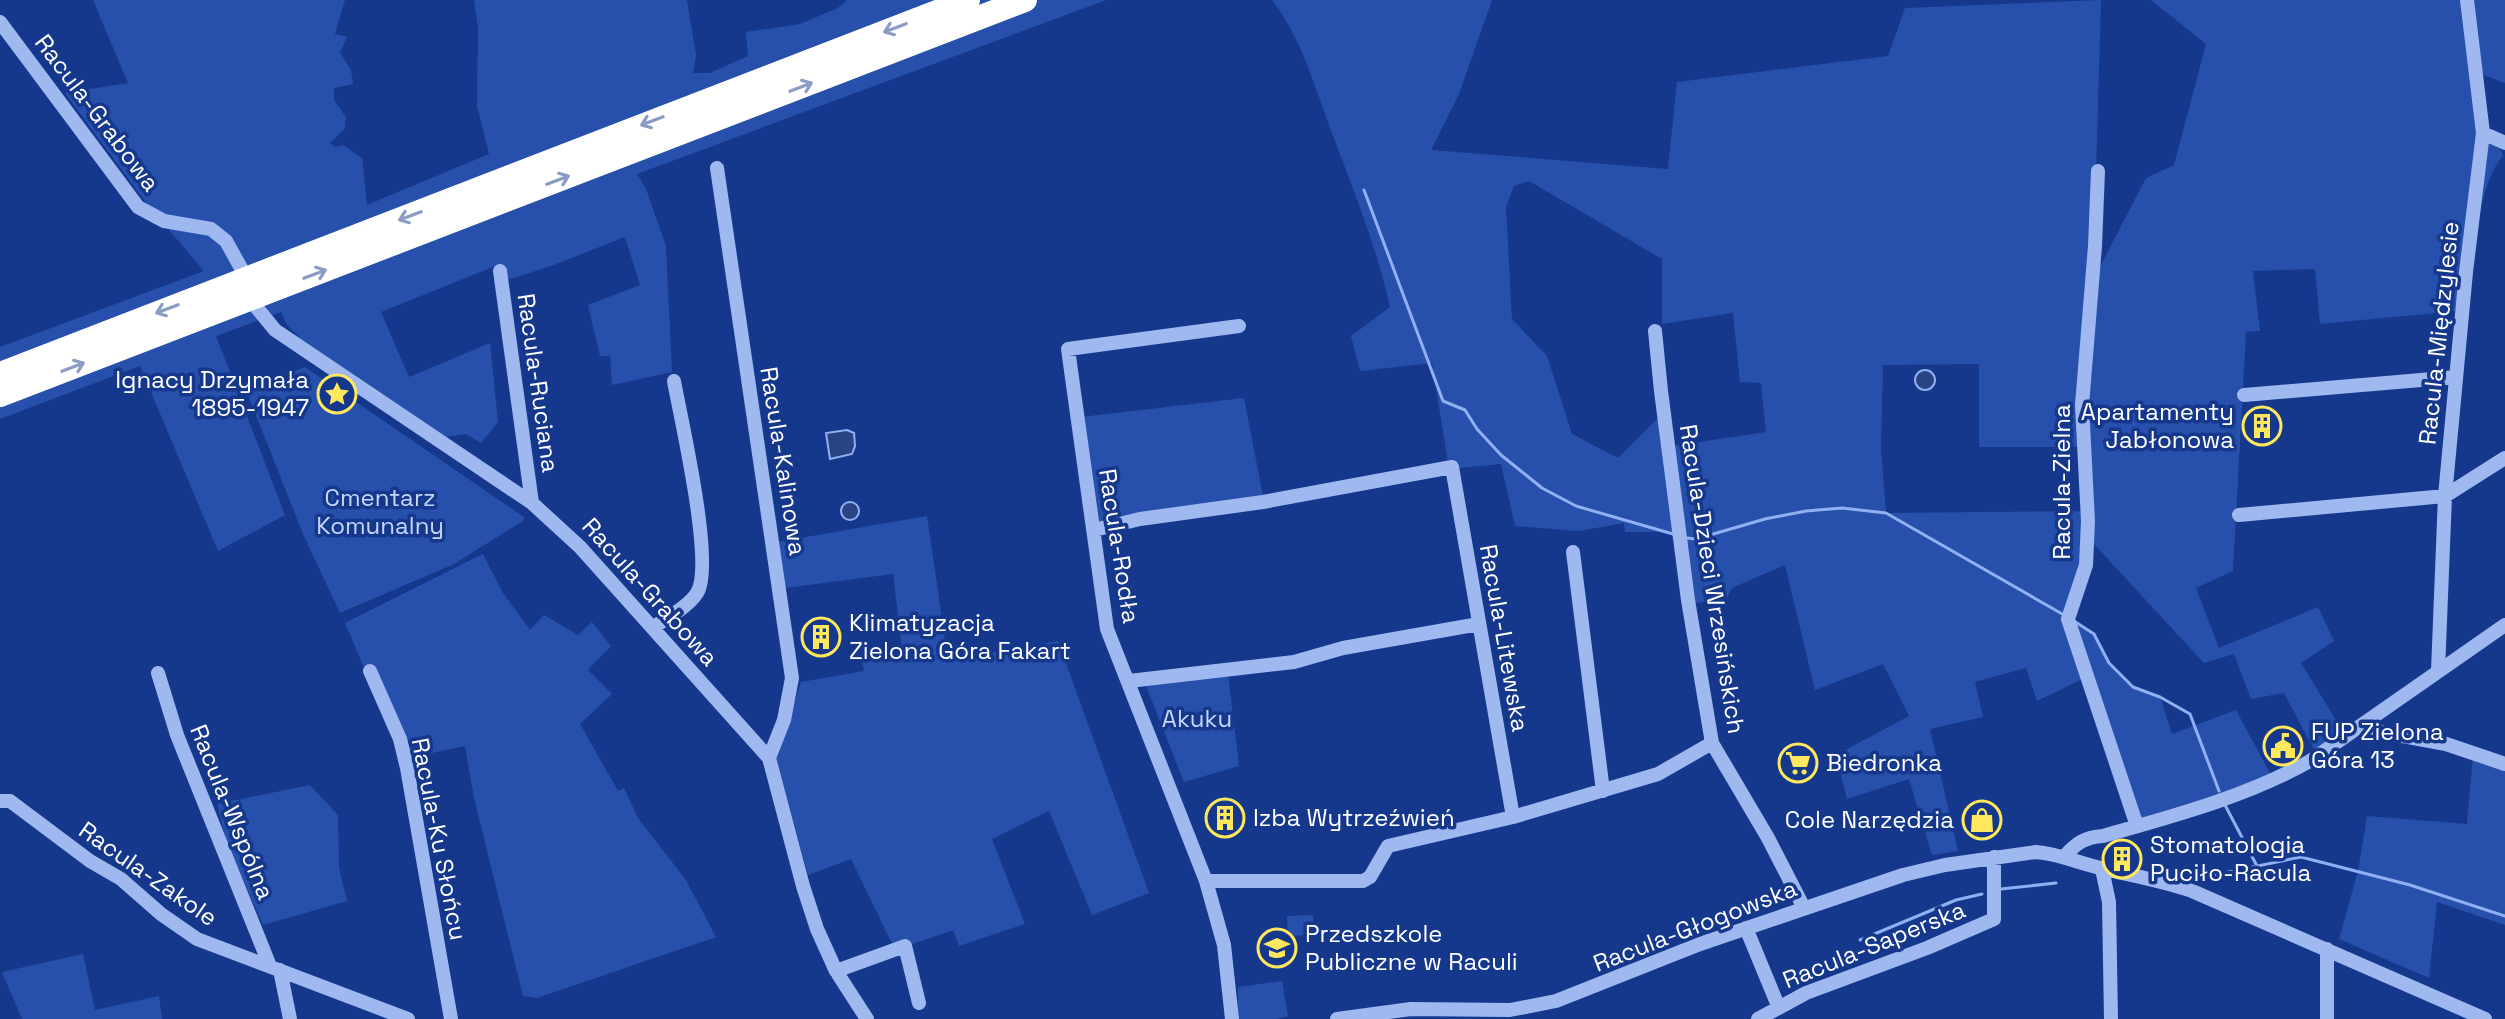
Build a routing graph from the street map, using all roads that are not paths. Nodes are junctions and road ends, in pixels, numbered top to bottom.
1 (968, 0) edge
2 (1025, 0) edge
3 (2467, 0) edge
4 (0, 22) edge
5 (2483, 133) junction
6 (2505, 143) edge
7 (717, 168) dead end
8 (2098, 171) dead end
9 (241, 268) dead end
10 (500, 271) dead end
11 (257, 308) dead end
12 (1239, 326) dead end
13 (1655, 331) dead end
14 (0, 374) edge
15 (2456, 377) junction
16 (674, 381) dead end
17 (0, 395) edge
18 (2244, 395) dead end
19 (2505, 458) edge
20 (2445, 496) junction
21 (532, 503) junction
22 (2239, 515) dead end
23 (1094, 530) junction
24 (1573, 552) dead end
25 (1479, 624) junction
26 (2505, 625) edge
27 (654, 627) junction
28 (370, 671) dead end
29 (2438, 671) junction
30 (158, 673) dead end
31 (1129, 681) junction
32 (2359, 728) junction
33 (1712, 743) junction
34 (769, 758) junction
35 (2505, 764) edge
36 (1603, 791) junction
37 (0, 801) edge
38 (1513, 817) junction
39 (2137, 826) junction
40 (2103, 836) junction
41 (1994, 857) junction
42 (2064, 857) junction
43 (2086, 864) junction
44 (2102, 869) junction
45 (1206, 881) junction
46 (1804, 908) junction
47 (1746, 928) junction
48 (2327, 949) junction
49 (275, 968) junction
50 (836, 971) junction
51 (919, 1003) dead end
52 (1779, 1008) junction
53 (2452, 1012) edge
54 (1511, 1015) edge
55 (290, 1019) edge
56 (408, 1019) edge
57 (451, 1019) edge
58 (867, 1019) edge
59 (1232, 1019) edge
60 (1337, 1019) edge
61 (1758, 1019) edge
62 (2111, 1019) edge
63 (2327, 1019) edge
64 (2485, 1019) edge

1 -> 14 highway
17 -> 2 highway
3 - 5 street, Racula-Międzylesie
4 - 9 street, Racula-Grabowa
5 - 6 street
5 - 15 street, Racula-Międzylesie
7 - 34 street, Racula-Kalinowa
8 - 39 street, Racula-Zielna
10 - 21 street, Racula-Ruciana
11 - 21 street, Racula-Grabowa
12 - 23 street, Racula-Rodła
13 - 33 street, Racula-Dzieci Wrzesińskich
15 - 18 street
15 - 20 street, Racula-Międzylesie
16 - 27 street
19 - 20 street
20 - 22 street
20 - 29 street, Racula-Międzylesie
21 - 27 street, Racula-Grabowa
23 - 25 street, Racula-Litewska
23 - 31 street, Racula-Rodła
24 - 36 street
25 - 31 street
25 - 38 street, Racula-Litewska
26 - 29 street
27 - 34 street, Racula-Grabowa
28 - 57 street, Racula-Ku Słońcu
29 - 32 street
30 - 49 street, Racula-Wspólna
31 - 45 street, Racula-Rodła
32 - 35 street
32 - 39 street
33 - 36 street
33 - 46 street, Racula-Dzieci Wrzesińskich
34 - 50 street, Racula-Grabowa
36 - 38 street
37 - 49 street, Racula-Zakole
38 - 45 street
39 - 40 street
40 - 42 street
40 - 43 street
41 - 42 street, Racula-Głogowska
41 - 46 street, Racula-Głogowska
41 - 52 street, Racula-Saperska
42 - 43 street, Racula-Głogowska
43 - 44 street, Racula-Głogowska
44 - 48 street, Racula-Głogowska
44 - 62 street
45 - 59 street, Racula-Rodła
46 - 47 street, Racula-Głogowska
47 - 52 street
47 - 54 street, Racula-Głogowska
48 - 53 street, Racula-Głogowska
48 - 63 street
49 - 55 street
49 - 56 street, Racula-Zakole
50 - 51 street
50 - 58 street, Racula-Grabowa
52 - 61 street, Racula-Saperska
53 - 64 street, Racula-Głogowska
54 - 60 street, Racula-Głogowska

